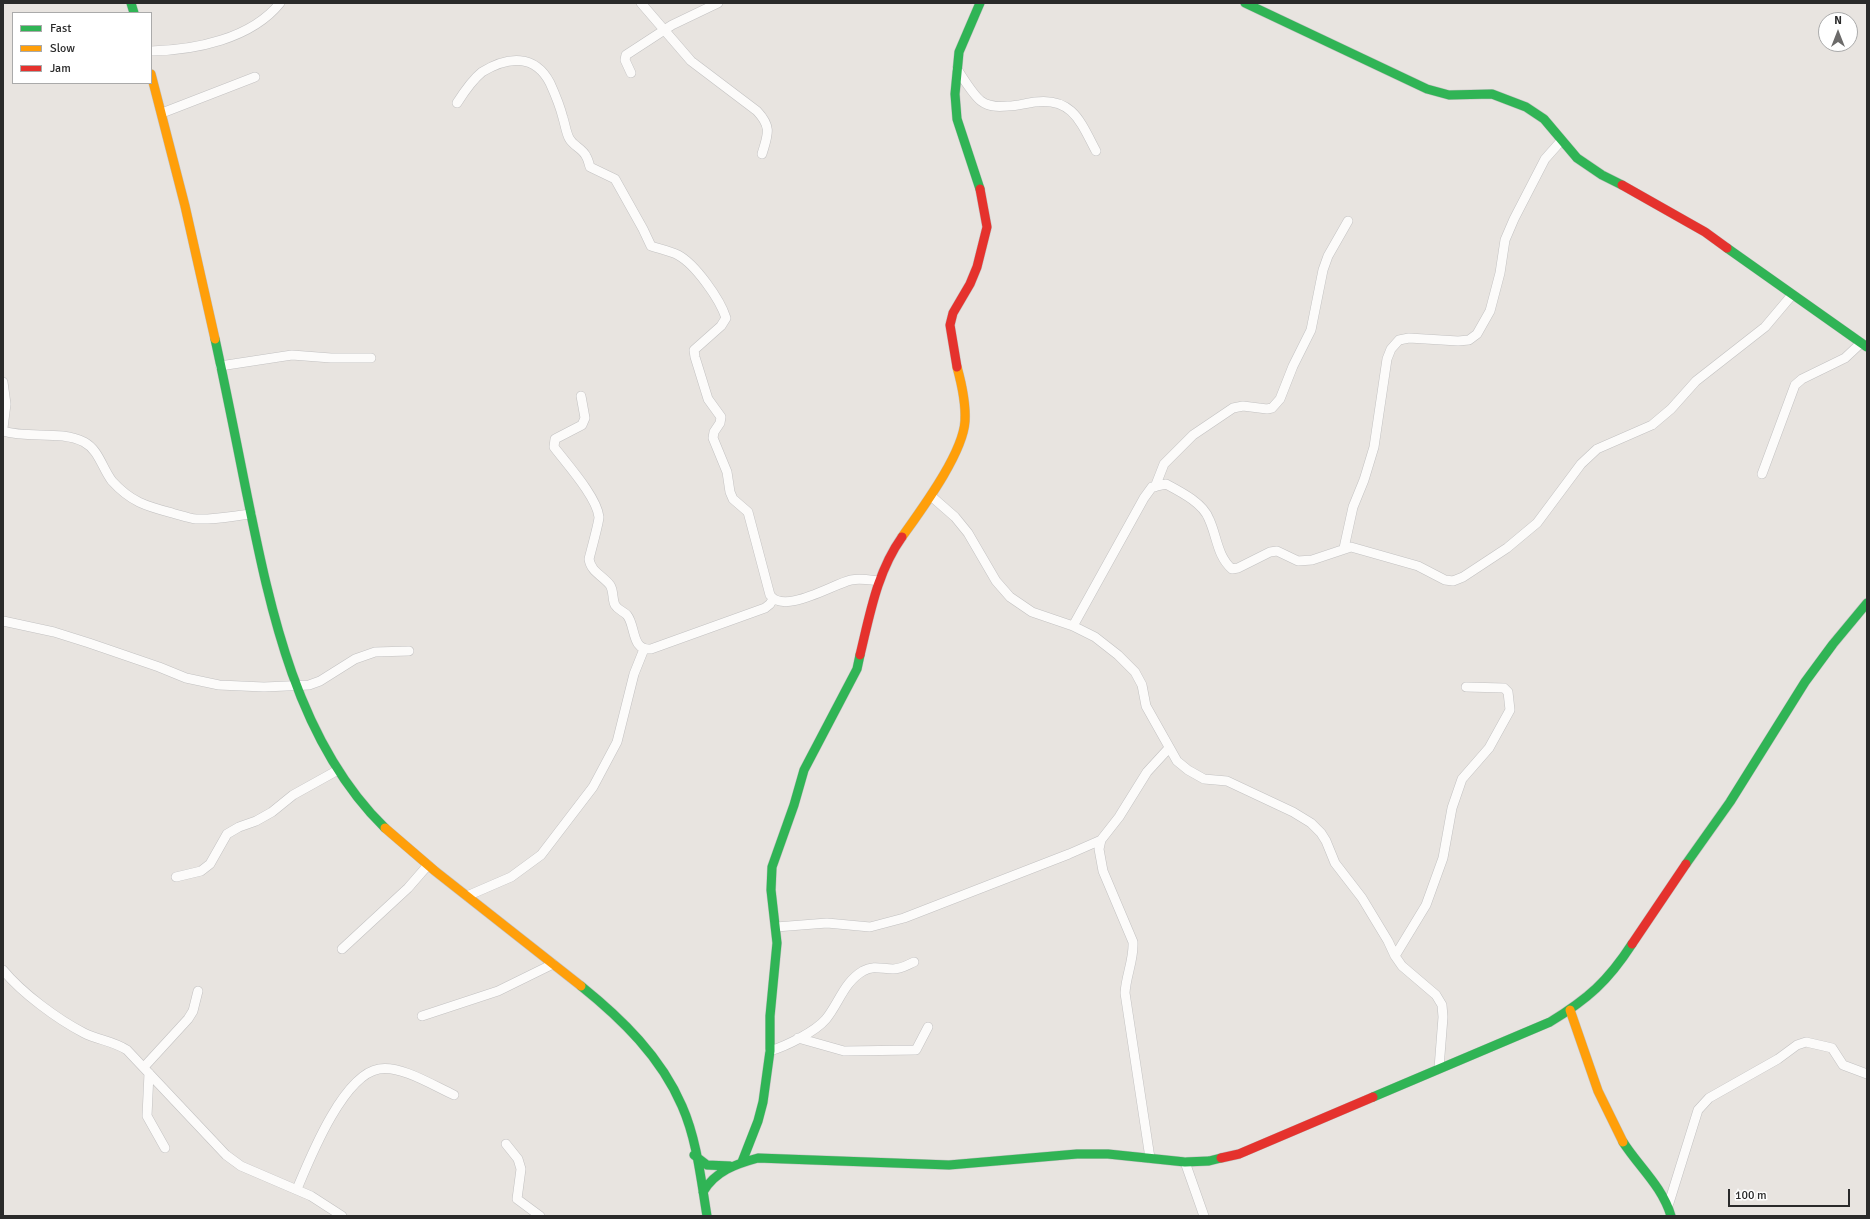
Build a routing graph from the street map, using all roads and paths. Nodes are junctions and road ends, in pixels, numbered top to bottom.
1 (280, 3) edge
2 (641, 3) edge
3 (718, 3) edge
4 (980, 3) edge
5 (1246, 3) edge
6 (663, 30) junction
7 (152, 51) edge
8 (957, 69) junction
9 (631, 73) dead end
10 (255, 77) dead end
11 (152, 78) edge
12 (456, 103) dead end
13 (162, 113) junction
14 (1561, 140) junction
15 (1096, 151) dead end
16 (762, 154) dead end
17 (1348, 220) dead end
18 (1792, 295) junction
19 (1864, 345) edge
20 (371, 358) dead end
21 (220, 366) junction
22 (3, 382) edge
23 (582, 396) dead end
24 (3, 430) edge
25 (1762, 474) dead end
26 (1155, 486) junction
27 (931, 496) junction
28 (250, 514) junction
29 (1344, 548) junction
30 (879, 581) junction
31 (773, 599) junction
32 (1867, 603) edge
33 (3, 621) edge
34 (1073, 626) junction
35 (644, 649) junction
36 (409, 651) dead end
37 (298, 685) junction
38 (1466, 687) dead end
39 (1169, 748) junction
40 (338, 770) junction
41 (1101, 840) junction
42 (428, 865) junction
43 (176, 877) dead end
44 (468, 896) junction
45 (776, 927) junction
46 (342, 949) dead end
47 (1395, 956) junction
48 (914, 962) dead end
49 (552, 964) junction
50 (3, 970) edge
51 (198, 991) dead end
52 (1570, 1010) junction
53 (422, 1016) dead end
54 (928, 1027) dead end
55 (798, 1038) junction
56 (770, 1051) junction
57 (1439, 1068) junction
58 (146, 1070) junction
59 (1867, 1074) edge
60 (454, 1095) dead end
61 (506, 1144) dead end
62 (165, 1148) dead end
63 (694, 1155) junction
64 (1150, 1158) junction
65 (742, 1162) junction
66 (1185, 1162) junction
67 (732, 1166) junction
68 (297, 1189) junction
69 (703, 1192) junction
70 (1668, 1203) junction
71 (342, 1216) edge
72 (540, 1216) edge
73 (707, 1216) edge
74 (1204, 1216) edge
75 (1671, 1216) edge

1 - 7 street
2 - 6 street
3 - 6 street
4 - 8 main road
5 - 14 main road
6 - 9 street
6 - 16 street
8 - 15 street
8 - 27 main road
10 - 13 street
11 - 13 main road
12 - 31 street
13 - 21 main road
14 - 18 main road
14 - 29 street
17 - 26 street
18 - 19 main road
18 - 29 street
19 - 25 street
20 - 21 street
21 - 28 main road
22 - 24 street
23 - 35 street
24 - 28 street
26 - 29 street
26 - 34 street
27 - 30 main road
27 - 34 street
28 - 37 main road
30 - 31 street
30 - 45 main road
31 - 35 street
32 - 52 main road
33 - 37 street
34 - 39 street
35 - 44 street
36 - 37 street
37 - 40 main road
38 - 47 street
39 - 41 street
39 - 47 street
40 - 42 main road
40 - 43 street
41 - 45 street
41 - 64 street
42 - 44 main road
42 - 46 street
44 - 49 main road
45 - 56 main road
47 - 57 street
48 - 55 street
49 - 53 street
49 - 63 main road
50 - 58 street
51 - 58 street
52 - 57 main road
52 - 70 main road
54 - 55 street
55 - 56 street
56 - 65 main road
57 - 66 main road
58 - 62 street
58 - 68 street
59 - 70 street
60 - 68 street
61 - 72 street
63 - 67 main road
63 - 69 main road
64 - 65 main road
64 - 66 main road
65 - 67 main road
66 - 74 street
67 - 69 main road
68 - 71 street
69 - 73 main road
70 - 75 main road

